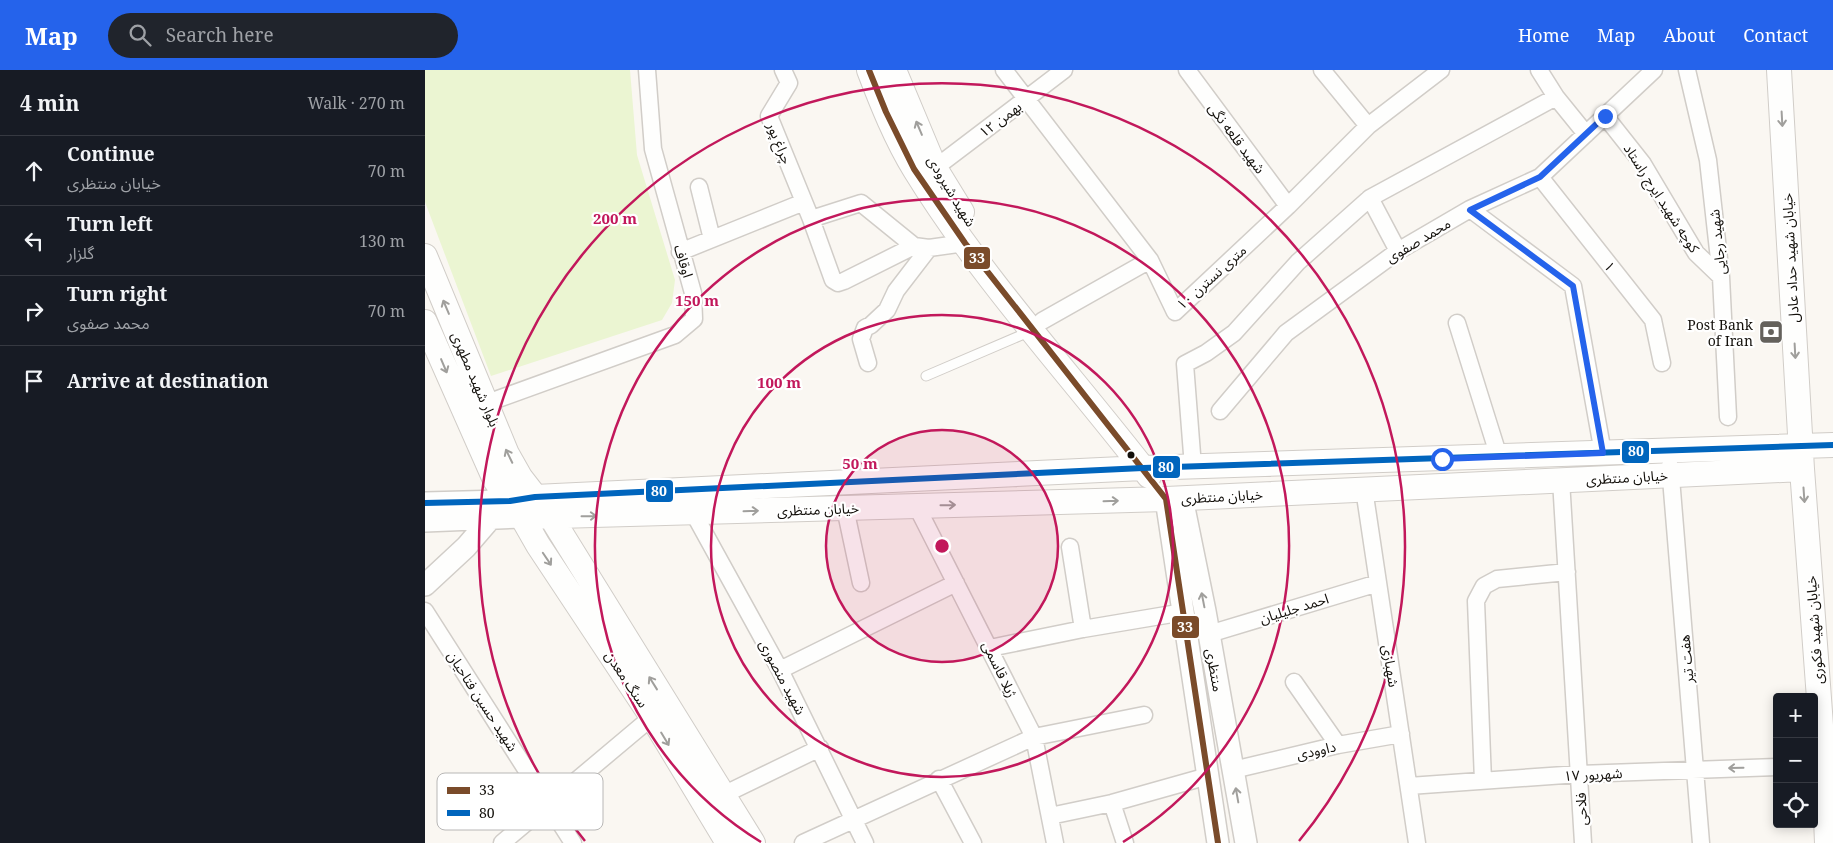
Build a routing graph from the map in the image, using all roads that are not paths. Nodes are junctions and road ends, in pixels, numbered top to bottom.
1 (647, 70) edge
2 (783, 70) edge
3 (869, 70) edge
4 (894, 70) edge
5 (1004, 70) edge
6 (1064, 70) edge
7 (1187, 70) edge
8 (1323, 70) edge
9 (1441, 70) edge
10 (1539, 70) edge
11 (1654, 70) edge
12 (1687, 70) edge
13 (1779, 70) edge
14 (1556, 97) junction
15 (1027, 98) junction
16 (1605, 116) junction
17 (1368, 126) junction
18 (1586, 134) junction
19 (935, 168) junction
20 (1540, 177) junction
21 (699, 187) dead end
22 (1370, 198) junction
23 (805, 202) junction
24 (1288, 206) junction
25 (1470, 210) junction
26 (811, 219) junction
27 (712, 239) junction
28 (965, 243) junction
29 (922, 247) junction
30 (1397, 251) junction
31 (680, 252) junction
32 (425, 256) edge
33 (1150, 260) junction
34 (1721, 277) junction
35 (425, 322) edge
36 (1457, 323) dead end
37 (1037, 326) junction
38 (869, 363) dead end
39 (1662, 363) dead end
40 (926, 376) dead end
41 (487, 403) junction
42 (1220, 411) dead end
43 (1728, 417) dead end
44 (1833, 445) edge
45 (1668, 451) junction
46 (1603, 453) junction
47 (1499, 457) junction
48 (1801, 458) junction
49 (1193, 467) junction
50 (1150, 468) junction
51 (1671, 475) junction
52 (1561, 480) junction
53 (1364, 488) junction
54 (535, 498) junction
55 (1174, 498) junction
56 (425, 503) edge
57 (916, 505) junction
58 (845, 508) junction
59 (503, 509) junction
60 (694, 514) junction
61 (551, 517) junction
62 (425, 521) edge
63 (1070, 547) dead end
64 (1567, 572) junction
65 (956, 583) junction
66 (1378, 583) junction
67 (861, 584) dead end
68 (425, 585) edge
69 (425, 611) edge
70 (1184, 612) junction
71 (1083, 629) junction
72 (1209, 634) junction
73 (990, 648) junction
74 (781, 670) junction
75 (1294, 682) dead end
76 (1143, 715) dead end
77 (652, 717) junction
78 (1401, 734) junction
79 (1034, 737) junction
80 (1338, 745) junction
81 (820, 748) junction
82 (1824, 766) edge
83 (1773, 767) edge
84 (1695, 769) junction
85 (1233, 770) junction
86 (529, 773) edge
87 (586, 773) edge
88 (1579, 774) junction
89 (1208, 776) junction
90 (939, 780) junction
91 (1483, 781) junction
92 (1409, 786) junction
93 (723, 795) junction
94 (1112, 803) junction
95 (1049, 816) junction
96 (855, 819) junction
97 (518, 830) edge
98 (565, 830) edge
99 (502, 843) edge
100 (573, 843) edge
101 (728, 843) edge
102 (753, 843) edge
103 (803, 843) edge
104 (865, 843) edge
105 (973, 843) edge
106 (1055, 843) edge
107 (1125, 843) edge
108 (1219, 843) edge
109 (1246, 843) edge
110 (1417, 843) edge
111 (1583, 843) edge
112 (1701, 843) edge
113 (1827, 843) edge

1 - 31 street, اوقاف
2 - 23 street, چراغ پور
3 - 28 main road, شهید شیرودی
19 -> 4 main road, شهید شیرودی
5 - 15 street, ۱۰ متری نسترن
6 - 15 street, ۱۲ بهمن
7 - 24 street, شهید قلعه نگی
8 - 17 street
9 - 17 street, ۱۰ متری نسترن
10 - 14 street
11 - 16 street, محمد صفوی
12 - 34 street, شهید رجایی
13 -> 48 main road, خیابان شهید حداد عادل
14 - 18 street
14 - 22 street
15 - 19 street, ۱۲ بهمن
15 - 33 street, ۱۰ متری نسترن
16 - 18 street, محمد صفوی
16 - 34 street, کوچه شهید ایرج راستاد
17 - 24 street, ۱۰ متری نسترن
18 - 20 street, محمد صفوی
19 - 37 main road, شهید شیرودی
20 - 25 street, محمد صفوی
20 - 39 street, ۱
21 - 27 street
22 - 30 street
22 - 49 street
23 - 26 street, چراغ پور
23 - 27 street
24 - 33 street, ۱۰ متری نسترن
25 - 30 street, محمد صفوی
25 - 46 street
26 - 29 street
26 - 29 street, چراغ پور
27 - 31 street
28 - 29 street
28 - 37 main road, شهید شیرودی
29 - 38 street
30 - 42 street, محمد صفوی
31 - 41 street, اوقاف
41 -> 32 main road, بلوار شهید مطهری
33 - 37 street
34 - 43 street, شهید رجایی
35 -> 59 main road, بلوار شهید مطهری
36 - 47 street
37 - 40 lane
37 - 50 main road, شهید شیرودی
54 -> 41 main road, بلوار شهید مطهری
44 - 48 main road, خیابان منتظری
45 - 46 main road, خیابان منتظری
45 - 48 main road, خیابان منتظری
45 - 51 street, هفت تیر
46 - 47 main road, خیابان منتظری
47 - 49 main road, خیابان منتظری
48 - 51 main road, خیابان منتظری
48 -> 82 main road, خیابان شهید فکوری
49 - 50 main road, خیابان منتظری
50 - 54 main road, خیابان منتظری
50 - 55 main road, شهید شیرودی
51 - 52 main road, خیابان منتظری
51 - 84 street, هفت تیر
52 - 53 main road, خیابان منتظری
52 - 64 street, فلاحی
53 - 55 main road, خیابان منتظری
53 - 66 street, شهبازی
54 - 59 main road, خیابان منتظری
54 - 61 main road, بلوار شهید مطهری
57 -> 55 main road, خیابان منتظری
55 - 70 street, منتظری
72 -> 55 street, منتظری
56 - 59 street
57 - 58 main road, خیابان منتظری
57 - 65 street, ژیلا قاسمی
60 -> 58 main road, خیابان منتظری
58 - 67 street
59 - 61 main road, خیابان منتظری
59 - 62 street
59 - 68 street
59 -> 77 main road, سنگ معدن
61 -> 60 main road, خیابان منتظری
60 - 74 street, شهید منصوری
93 -> 61 main road, سنگ معدن
63 - 71 street
64 - 88 street, فلاحی
64 - 91 street
65 - 73 street, ژیلا قاسمی
65 - 74 street
66 - 72 street, احمد جلیلیان
66 - 78 street, شهبازی
69 - 86 street, شهید حسین فتاحیان
70 - 71 street
70 - 89 street, منتظری
71 - 73 street
72 - 85 street, منتظری
73 - 79 street, ژیلا قاسمی
74 - 81 street, شهید منصوری
75 - 80 street
76 - 79 street
77 - 87 street
77 -> 101 main road, سنگ معدن
78 - 80 street, داوودی
78 - 92 street, شهبازی
79 - 90 street
79 - 95 street, ژیلا قاسمی
80 - 85 street, داوودی
81 - 93 street
81 - 96 street, شهید منصوری
82 - 113 main road, خیابان شهید فکوری
83 -> 84 street, ۱۷ شهریور
84 - 88 street, ۱۷ شهریور
84 - 112 street, هفت تیر
109 -> 85 street, منتظری
88 - 91 street, ۱۷ شهریور
88 - 111 street, فلاحی
89 - 94 street
89 - 108 street, منتظری
90 - 96 street
90 - 105 street
91 - 92 street, ۱۷ شهریور
92 - 110 street, شهبازی
93 - 102 main road, سنگ معدن
94 - 95 street
94 - 107 street
95 - 106 street, ژیلا قاسمی
96 - 103 street
96 - 104 street, شهید منصوری
97 - 99 street
98 - 100 street, شهید حسین فتاحیان

